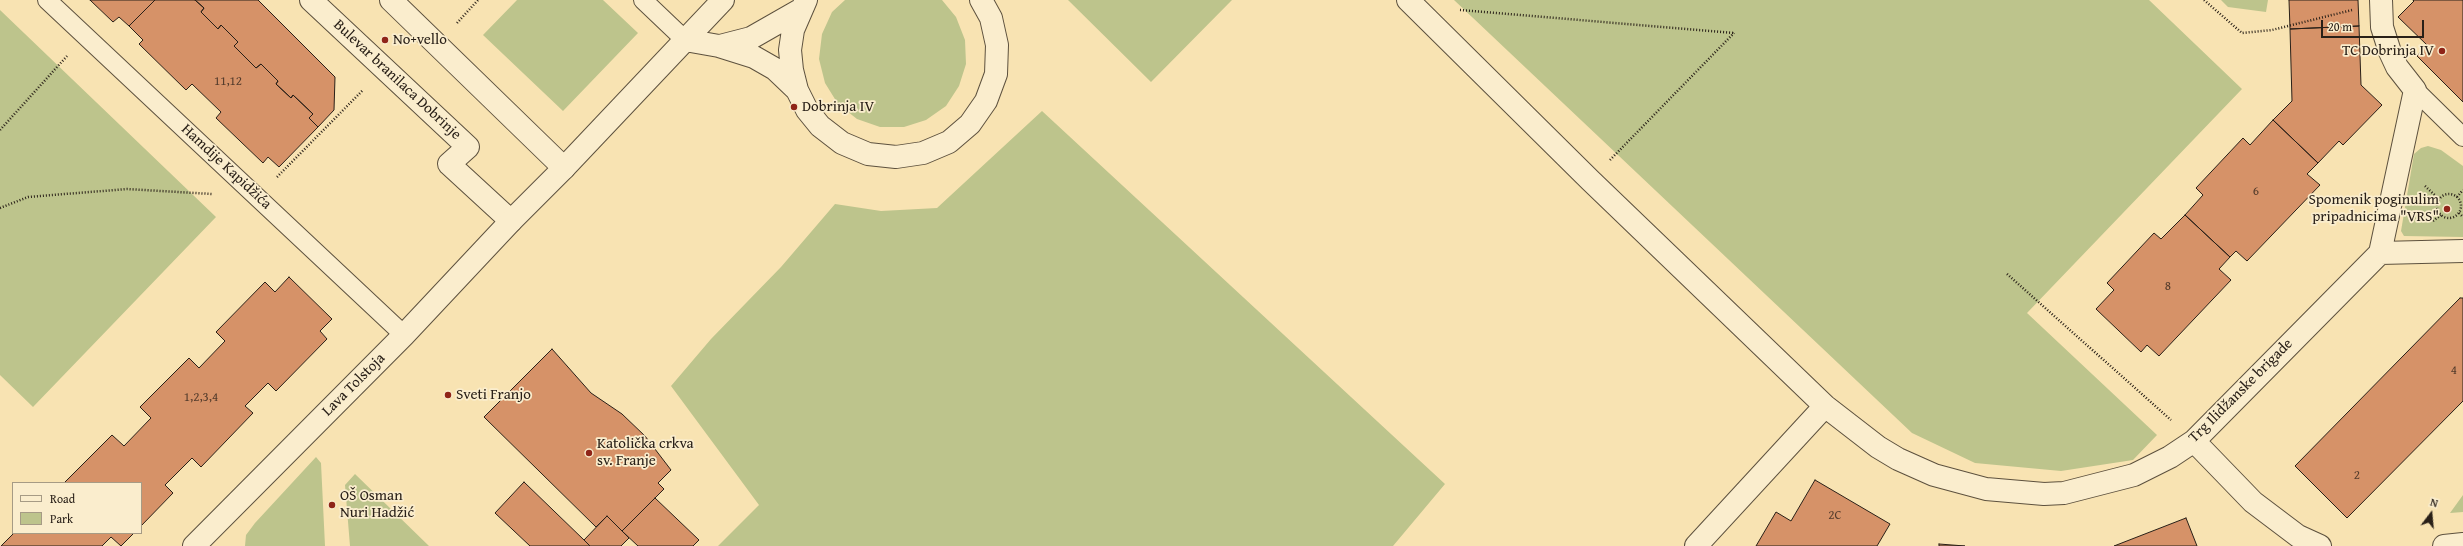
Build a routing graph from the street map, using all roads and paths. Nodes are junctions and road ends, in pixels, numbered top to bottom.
1 (48, 0) edge
2 (311, 0) edge
3 (391, 0) edge
4 (478, 0) edge
5 (643, 0) edge
6 (723, 0) edge
7 (2204, 0) edge
8 (2381, 0) edge
9 (986, 3) edge
10 (1411, 3) edge
11 (803, 5) edge
12 (2356, 10) dead end
13 (85, 36) junction
14 (685, 40) junction
15 (437, 45) junction
16 (718, 46) junction
17 (385, 68) junction
18 (797, 90) junction
19 (2415, 90) junction
20 (0, 130) edge
21 (2463, 137) edge
22 (564, 168) junction
23 (1590, 180) junction
24 (2463, 190) edge
25 (258, 196) junction
26 (2457, 197) junction
27 (0, 208) edge
28 (2459, 213) junction
29 (2463, 217) edge
30 (511, 221) junction
31 (2463, 251) edge
32 (2380, 253) junction
33 (2007, 274) dead end
34 (404, 335) junction
35 (1825, 406) junction
36 (2194, 441) junction
37 (2463, 544) edge
38 (194, 546) edge
39 (1696, 546) edge
40 (2320, 546) edge
41 (2444, 546) edge

1 - 13 lane, Hamdije Kapidžića
2 - 17 street, Bulevar branilaca Dobrinje
3 - 15 street
4 - 15 path
5 - 14 lane
6 - 14 street
7 - 12 path
8 - 19 street
9 - 18 street
10 - 23 street, Trg Ilidžanske brigade
10 - 23 path
11 - 16 street
11 - 18 street
13 - 20 path
13 - 25 lane, Hamdije Kapidžića
14 - 16 street
14 - 22 street
15 - 22 street
16 - 18 street
17 - 25 path
17 - 30 street, Bulevar branilaca Dobrinje
19 - 21 lane
19 - 32 street
22 - 30 street
23 - 35 street, Trg Ilidžanske brigade
24 - 26 path
25 - 27 path
25 - 34 lane, Hamdije Kapidžića
26 - 28 path
26 - 28 path
28 - 29 path
30 - 34 street, Lava Tolstoja
31 - 32 street
32 - 36 street, Trg Ilidžanske brigade
33 - 36 path
34 - 38 street, Lava Tolstoja
35 - 36 street, Trg Ilidžanske brigade
35 - 39 street
36 - 40 street
37 - 41 street

